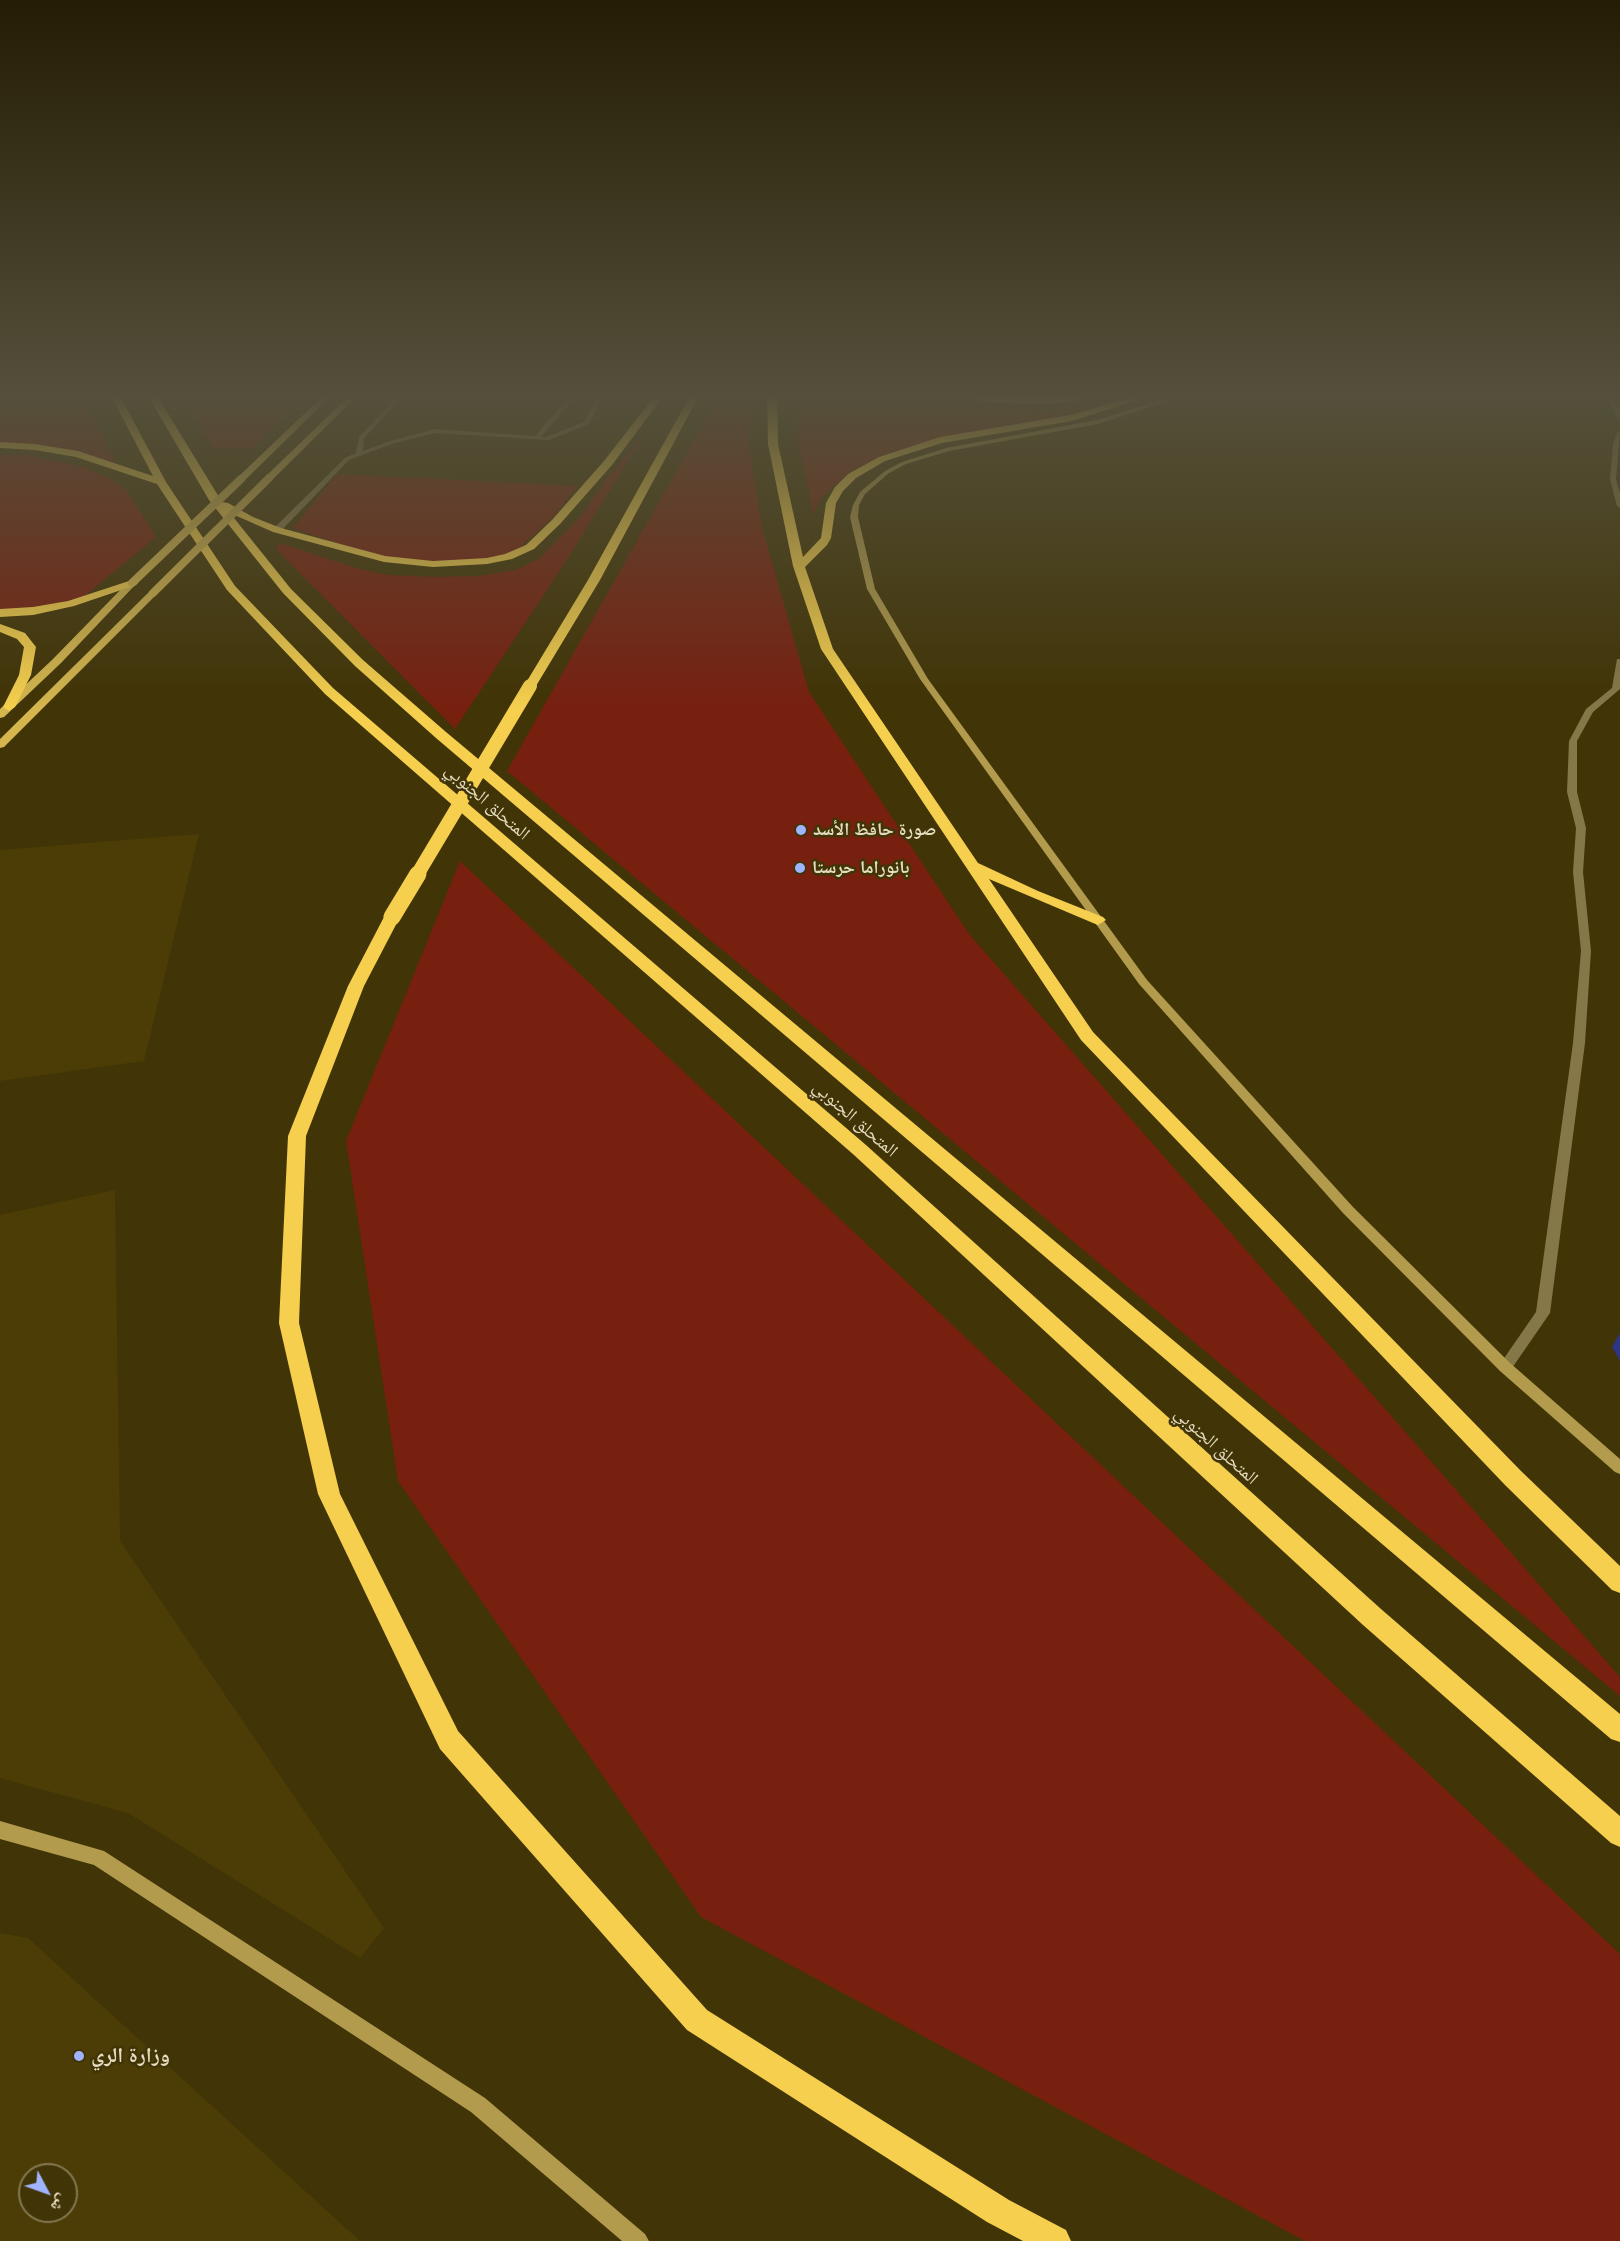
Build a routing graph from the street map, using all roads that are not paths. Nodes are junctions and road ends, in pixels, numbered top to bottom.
1 (213, 498) edge
2 (172, 499) edge
3 (214, 499) edge
4 (220, 499) edge
5 (248, 499) edge
6 (308, 499) edge
7 (578, 499) edge
8 (639, 499) edge
9 (785, 499) edge
10 (833, 499) edge
11 (860, 499) edge
12 (277, 530) junction
13 (799, 566) junction
14 (132, 583) junction
15 (0, 613) edge
16 (0, 628) edge
17 (57, 661) junction
18 (1620, 661) edge
19 (82, 663) junction
20 (5, 711) edge
21 (0, 745) edge
22 (973, 866) junction
23 (1098, 920) junction
24 (1505, 1367) junction
25 (1620, 1468) edge
26 (1620, 1582) edge
27 (1620, 1730) edge
28 (0, 1830) edge
29 (1620, 1834) edge
30 (638, 2241) edge
31 (1055, 2241) edge

1 - 27 highway, المتحلق الجنوبي
2 - 29 highway, المتحلق الجنوبي
3 - 12 highway
4 - 14 main road, bridge
5 - 19 main road, bridge
6 - 12 street
7 - 12 highway
8 - 31 highway, bridge
9 - 13 highway
10 - 13 highway
11 - 23 street
13 - 22 highway
14 - 15 highway
14 - 17 main road
16 - 20 highway
17 - 19 main road
17 - 20 main road
18 - 24 street
19 - 21 main road
22 - 23 highway
22 - 26 highway
23 - 24 street
24 - 25 street
28 - 30 street

